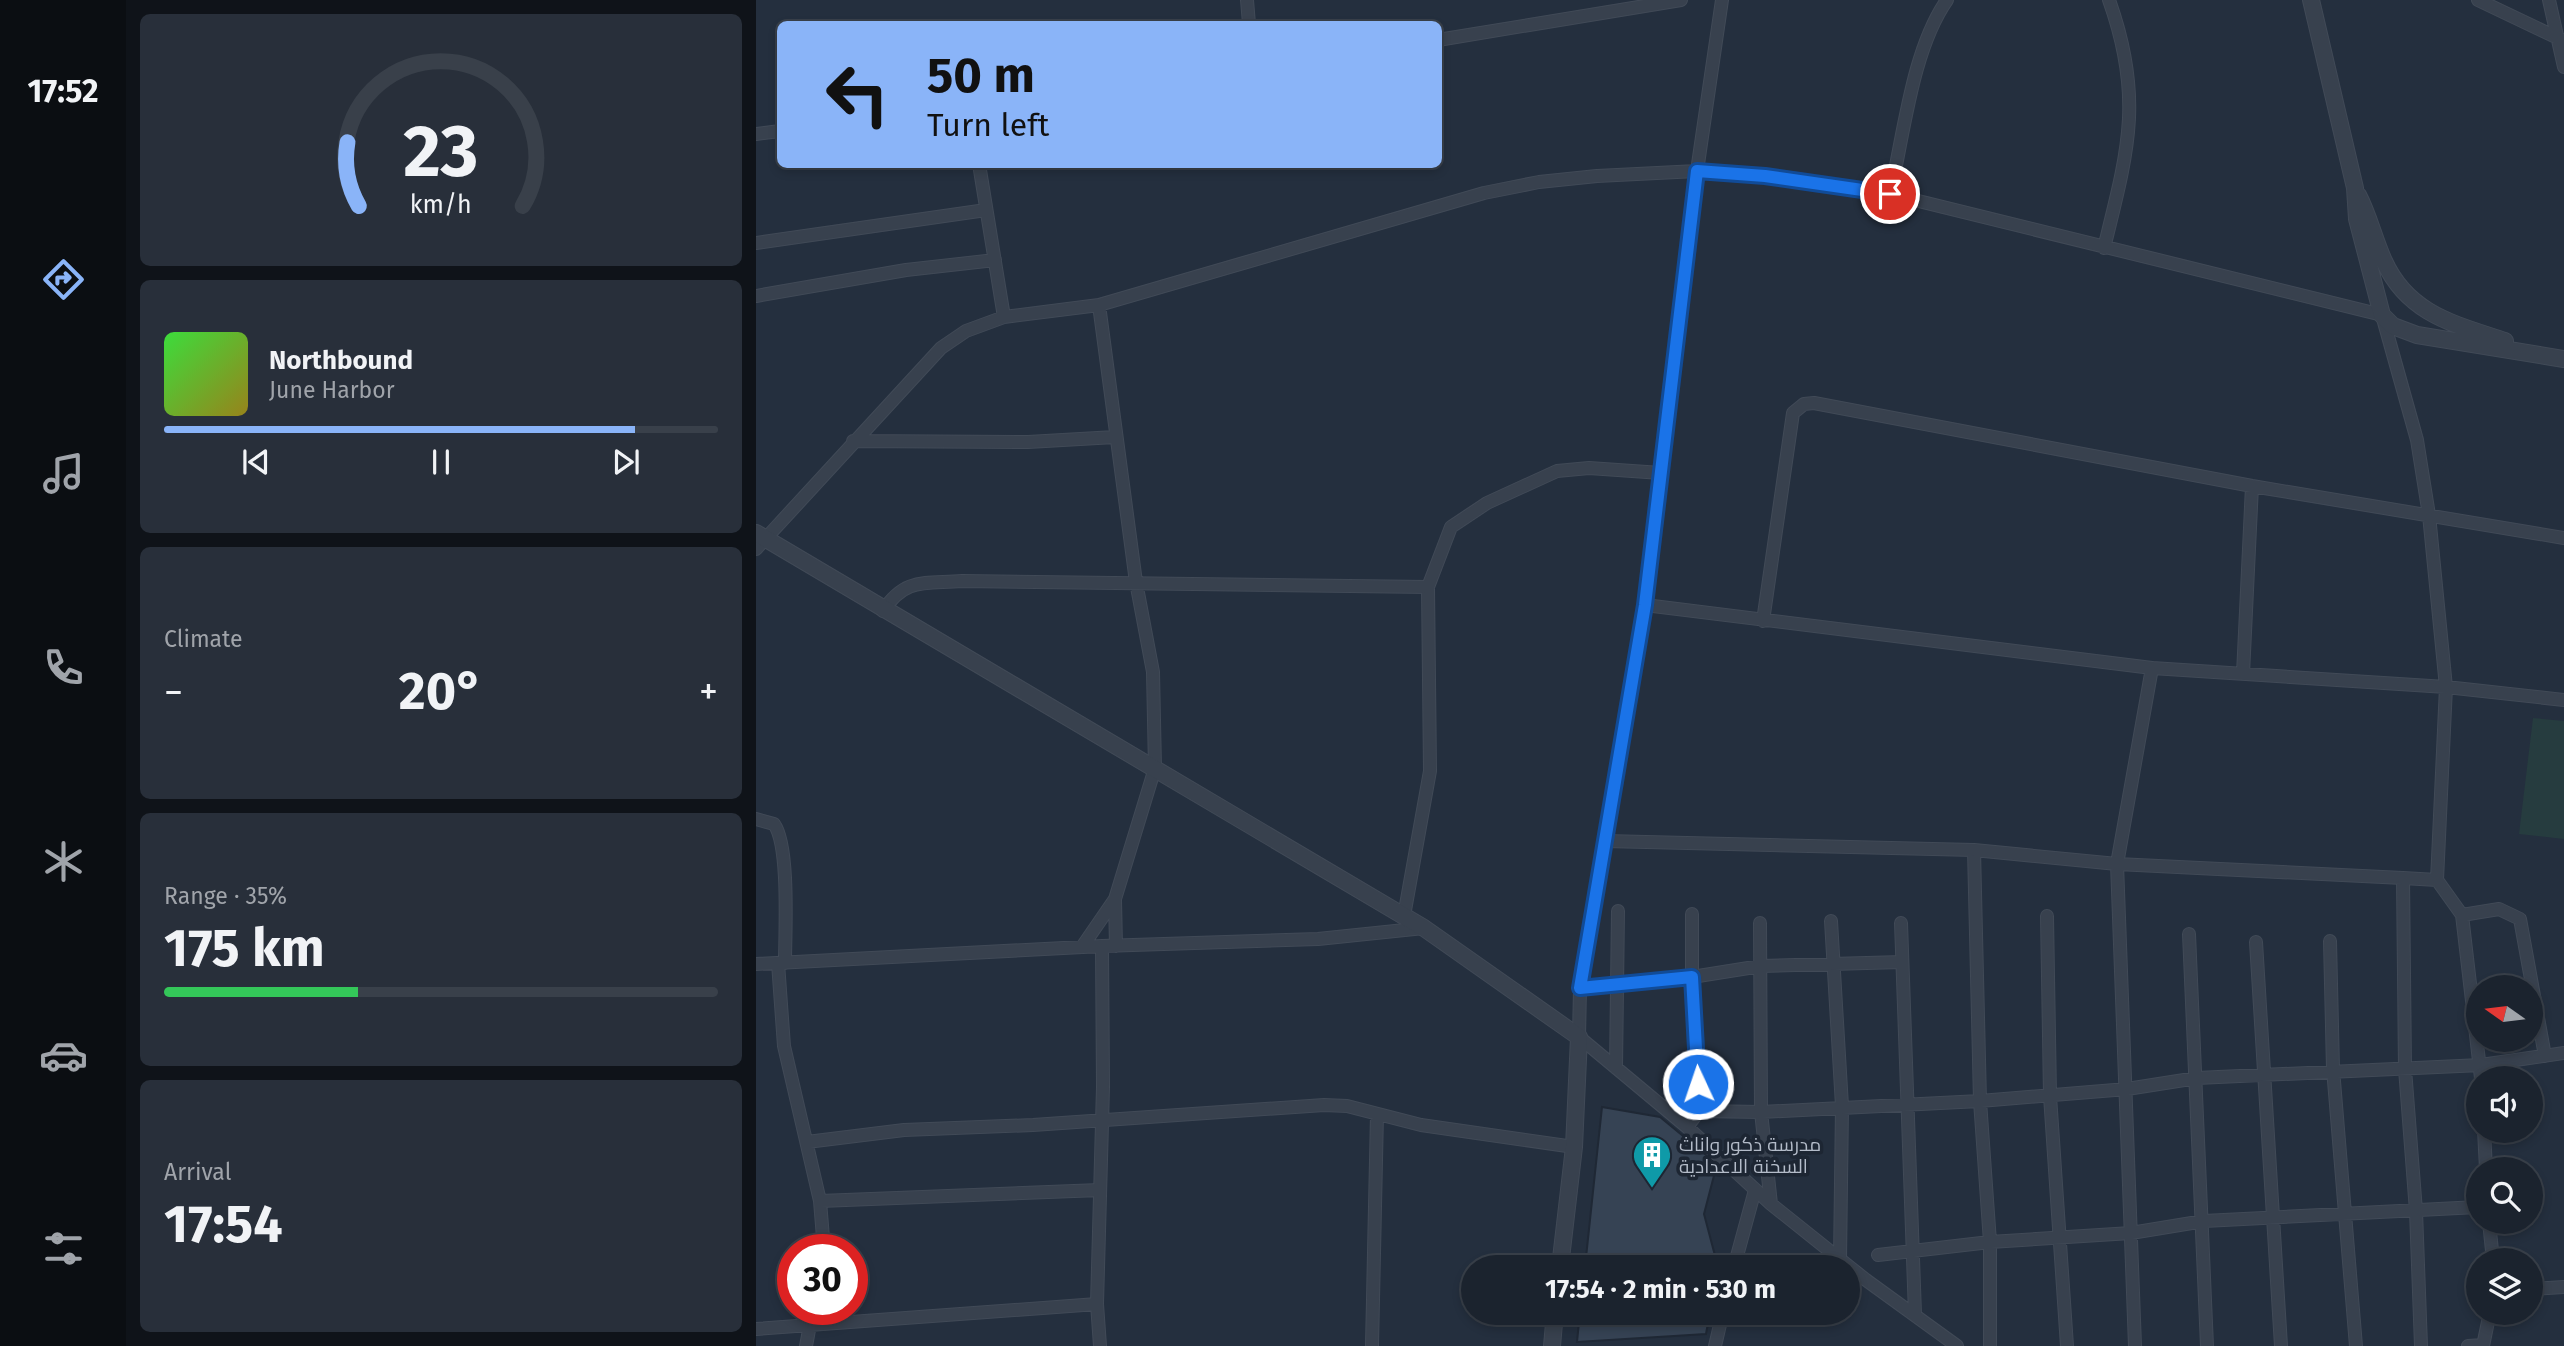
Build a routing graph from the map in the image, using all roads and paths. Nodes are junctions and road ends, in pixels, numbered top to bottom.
1 (1247, 0) edge
2 (1681, 0) edge
3 (1722, 0) edge
4 (1947, 0) edge
5 (2109, 0) edge
6 (2311, 0) edge
7 (2479, 0) edge
8 (2549, 0) edge
9 (1249, 21) edge
10 (1442, 39) edge
11 (2561, 40) edge
12 (2564, 66) edge
13 (777, 131) edge
14 (756, 134) edge
15 (980, 168) edge
16 (1697, 171) junction
17 (2355, 188) junction
18 (1890, 194) junction
19 (986, 210) junction
20 (756, 243) edge
21 (2104, 248) junction
22 (995, 260) junction
23 (756, 296) edge
24 (2410, 299) junction
25 (1099, 305) junction
26 (2382, 315) junction
27 (1004, 317) junction
28 (2401, 331) junction
29 (2537, 354) junction
30 (2564, 359) edge
31 (1115, 437) junction
32 (853, 441) junction
33 (1661, 473) junction
34 (2252, 486) junction
35 (2429, 515) junction
36 (2564, 538) edge
37 (760, 540) edge
38 (1136, 582) junction
39 (1429, 587) junction
40 (1645, 605) junction
41 (883, 611) junction
42 (1763, 621) junction
43 (2152, 668) junction
44 (2243, 674) junction
45 (2446, 687) junction
46 (2564, 700) edge
47 (1155, 768) junction
48 (756, 819) edge
49 (1605, 841) junction
50 (1974, 850) junction
51 (2117, 864) junction
52 (2403, 878) junction
53 (2437, 880) junction
54 (1115, 900) junction
55 (1618, 911) dead end
56 (1692, 914) dead end
57 (2462, 915) junction
58 (1404, 916) junction
59 (2047, 916) dead end
60 (1831, 921) dead end
61 (1760, 923) dead end
62 (1901, 923) dead end
63 (1424, 928) junction
64 (2189, 934) dead end
65 (2330, 941) dead end
66 (2256, 942) dead end
67 (1102, 946) junction
68 (1116, 946) junction
69 (1082, 947) junction
70 (1902, 962) junction
71 (781, 963) junction
72 (756, 964) edge
73 (1833, 964) junction
74 (1761, 966) junction
75 (1692, 977) junction
76 (1616, 984) junction
77 (1580, 988) junction
78 (1579, 1037) junction
79 (2564, 1054) edge
80 (2545, 1056) junction
81 (2480, 1066) edge
82 (2502, 1066) edge
83 (1616, 1068) junction
84 (2333, 1069) junction
85 (2405, 1069) junction
86 (2466, 1071) edge
87 (2263, 1077) junction
88 (2197, 1078) junction
89 (2127, 1089) junction
90 (2050, 1096) junction
91 (1980, 1101) junction
92 (1907, 1104) junction
93 (1842, 1106) junction
94 (1699, 1111) junction
95 (1760, 1112) junction
96 (1377, 1114) junction
97 (1101, 1119) junction
98 (1687, 1127) junction
99 (807, 1142) junction
100 (1574, 1147) junction
101 (1100, 1190) junction
102 (1755, 1190) junction
103 (821, 1201) junction
104 (1771, 1204) junction
105 (2466, 1208) edge
106 (2416, 1211) junction
107 (2346, 1215) junction
108 (2274, 1218) junction
109 (2204, 1222) junction
110 (2131, 1233) junction
111 (823, 1234) edge
112 (2062, 1238) junction
113 (1990, 1242) junction
114 (1911, 1251) junction
115 (1561, 1255) edge
116 (1737, 1255) edge
117 (1835, 1255) edge
118 (1840, 1255) edge
119 (1878, 1255) dead end
120 (1860, 1275) edge
121 (1860, 1280) edge
122 (1866, 1280) junction
123 (2564, 1287) edge
124 (2543, 1288) edge
125 (1097, 1304) junction
126 (1914, 1314) junction
127 (868, 1321) edge
128 (810, 1325) joint
129 (1554, 1325) edge
130 (1720, 1325) edge
131 (2487, 1325) edge
132 (756, 1329) edge
133 (2483, 1345) edge
134 (806, 1346) edge
135 (1100, 1346) edge
136 (1372, 1346) edge
137 (1552, 1346) edge
138 (1714, 1346) edge
139 (1957, 1346) edge
140 (1990, 1346) edge
141 (2067, 1346) edge
142 (2135, 1346) edge
143 (2207, 1346) edge
144 (2281, 1346) edge
145 (2356, 1346) edge
146 (2421, 1346) edge
147 (2468, 1346) edge

1 - 9 street
2 - 10 street
3 - 16 street
4 - 18 street
5 - 21 street
6 - 17 street
7 - 11 street
8 - 11 street
11 - 12 street
13 - 14 street
15 - 19 street
16 - 18 street
16 - 25 street
16 - 33 street
17 - 24 street
17 - 26 street
18 - 21 street
19 - 20 street
19 - 22 street
21 - 26 street
22 - 23 street
22 - 27 street
24 - 26 street
24 - 28 street
24 - 29 street
25 - 27 street
25 - 31 street
26 - 28 street
26 - 35 street
27 - 32 street
28 - 29 street
29 - 30 street
31 - 32 street
31 - 38 street
32 - 37 street
33 - 39 street
33 - 40 street
34 - 35 street
34 - 42 street
34 - 44 street
35 - 36 street
35 - 45 street
37 - 41 street
38 - 39 street
38 - 41 street
38 - 47 street
39 - 58 street
40 - 42 street
40 - 49 street
41 - 47 street
42 - 43 street
43 - 44 street
43 - 51 street
44 - 45 street
45 - 46 street
45 - 53 street
47 - 54 street
47 - 58 street
48 - 71 street
49 - 50 street
49 - 77 street
50 - 51 street
50 - 91 street
51 - 52 street
51 - 89 street
52 - 53 street
52 - 85 street
53 - 57 street
54 - 68 street
54 - 69 street
55 - 76 street
56 - 75 street
57 - 80 street
57 - 81 street
58 - 63 street
59 - 90 street
60 - 73 street
61 - 74 street
62 - 70 street
63 - 68 street
63 - 78 street
64 - 88 street
65 - 84 street
66 - 87 street
67 - 68 street
67 - 69 street
67 - 97 street
69 - 71 street
70 - 73 street
70 - 92 street
71 - 72 street
71 - 99 street
73 - 74 street
73 - 93 street
74 - 75 street
74 - 95 street
75 - 76 street
75 - 94 street
76 - 77 street
76 - 83 street
77 - 78 street
78 - 83 street
78 - 100 street
79 - 80 street
80 - 82 street
83 - 98 street
84 - 85 street
84 - 87 street
84 - 107 street
85 - 86 street
85 - 106 street
87 - 88 street
87 - 108 street
88 - 89 street
88 - 109 street
89 - 90 street
89 - 110 street
90 - 91 street
90 - 112 street
91 - 92 street
91 - 113 street
92 - 93 street
92 - 114 street
93 - 95 street
93 - 118 street
94 - 95 street
94 - 98 street
95 - 104 street
96 - 97 street
96 - 100 street
96 - 136 street
97 - 99 street
97 - 101 street
98 - 102 street
99 - 103 street
100 - 115 street
101 - 103 street
101 - 125 street
102 - 104 street
102 - 116 street
103 - 111 street
104 - 117 street
105 - 106 street
106 - 107 street
106 - 146 street
107 - 108 street
107 - 145 street
108 - 109 street
108 - 144 street
109 - 110 street
109 - 143 street
110 - 112 street
110 - 142 street
112 - 113 street
112 - 141 street
113 - 114 street
113 - 140 street
114 - 119 street
114 - 126 street
120 - 122 street
121 - 122 street
122 - 126 street
123 - 124 street
125 - 127 street
125 - 135 street
126 - 139 street
128 - 132 street
128 - 134 street
129 - 137 street
130 - 138 street
131 - 133 street
133 - 147 street

